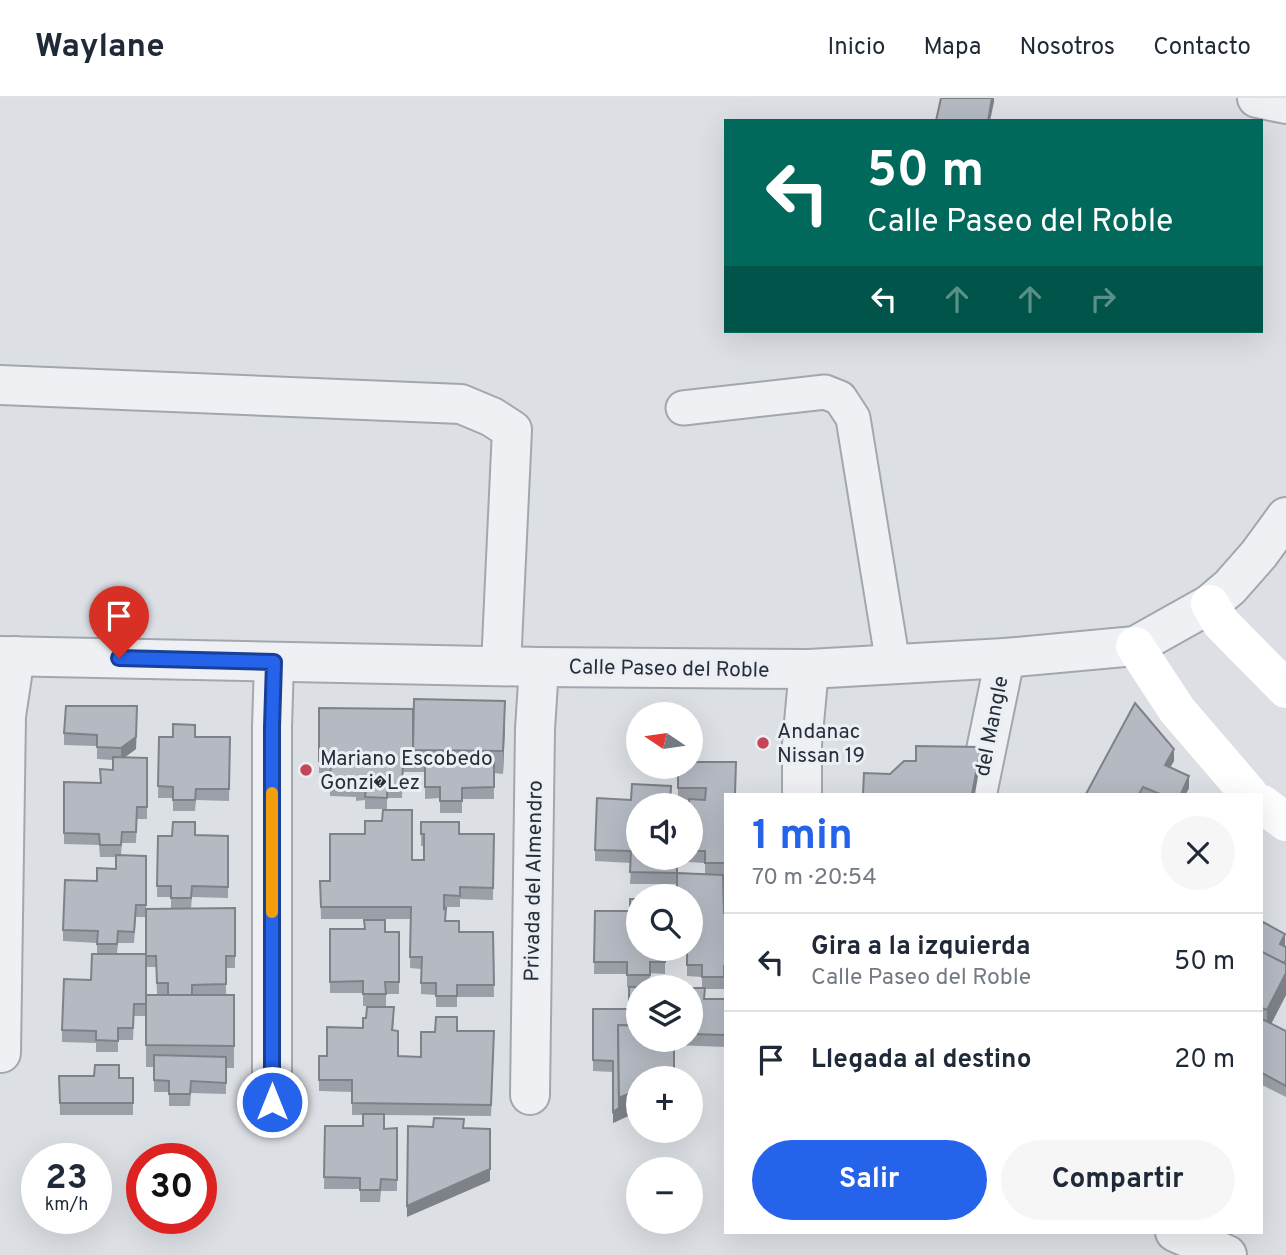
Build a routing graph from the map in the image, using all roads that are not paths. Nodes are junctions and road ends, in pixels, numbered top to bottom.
1 (1257, 98) edge
2 (1286, 104) edge
3 (0, 385) edge
4 (683, 408) dead end
5 (1286, 517) edge
6 (1210, 604) junction
7 (1135, 646) junction
8 (8, 656) edge
9 (1004, 658) junction
10 (274, 662) junction
11 (894, 664) junction
12 (501, 666) junction
13 (538, 667) junction
14 (809, 669) junction
15 (1286, 689) edge
16 (802, 793) edge
17 (977, 793) edge
18 (1249, 793) edge
19 (1263, 805) edge
20 (1286, 822) edge
21 (1, 1053) edge
22 (530, 1096) dead end
23 (272, 1102) dead end
24 (1180, 1234) edge
25 (1227, 1255) edge

1 - 2 street
3 - 12 street
4 - 11 lane
5 - 6 street, Calle Paseo del Roble
6 - 7 street, Calle Paseo del Roble
6 - 15 street
7 - 9 street, Calle Paseo del Roble
7 - 18 street
8 - 10 street, Calle Paseo del Roble
8 - 21 street
9 - 11 street, Calle Paseo del Roble
9 - 17 street, del Mangle
10 - 12 street, Calle Paseo del Roble
10 - 23 street
11 - 14 street, Calle Paseo del Roble
12 - 13 street, Calle Paseo del Roble
13 - 14 street, Calle Paseo del Roble
13 - 22 street, Privada del Almendro
14 - 16 street
19 - 20 street
24 - 25 street

